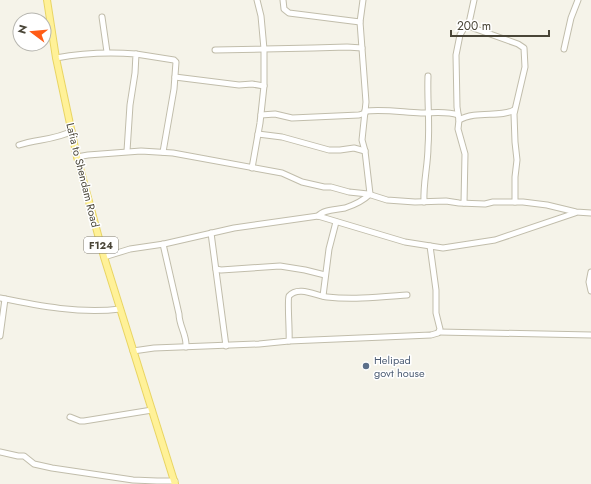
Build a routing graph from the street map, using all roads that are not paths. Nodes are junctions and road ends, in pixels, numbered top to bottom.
1 (47, 0) edge
2 (257, 0) edge
3 (283, 0) edge
4 (363, 0) edge
5 (474, 0) edge
6 (578, 0) edge
7 (102, 17) dead end
8 (360, 22) junction
9 (468, 25) junction
10 (362, 48) junction
11 (264, 49) junction
12 (564, 49) dead end
13 (215, 50) dead end
14 (107, 52) junction
15 (136, 54) junction
16 (56, 58) junction
17 (428, 76) dead end
18 (175, 77) junction
19 (264, 86) junction
20 (365, 112) junction
21 (429, 113) junction
22 (513, 113) junction
23 (261, 115) junction
24 (460, 116) junction
25 (72, 131) junction
26 (258, 134) junction
27 (62, 136) junction
28 (74, 141) junction
29 (19, 145) dead end
30 (127, 151) junction
31 (365, 151) junction
32 (163, 152) junction
33 (77, 157) junction
34 (252, 168) junction
35 (356, 193) junction
36 (370, 194) junction
37 (424, 202) junction
38 (515, 202) junction
39 (358, 203) junction
40 (464, 203) junction
41 (576, 212) junction
42 (591, 213) edge
43 (318, 216) junction
44 (591, 218) edge
45 (336, 222) junction
46 (211, 233) junction
47 (163, 244) junction
48 (430, 246) junction
49 (104, 257) junction
50 (218, 271) junction
51 (591, 272) edge
52 (325, 275) junction
53 (591, 291) edge
54 (407, 295) dead end
55 (323, 296) junction
56 (2, 299) edge
57 (120, 309) junction
58 (439, 332) junction
59 (591, 335) edge
60 (0, 336) edge
61 (289, 342) junction
62 (226, 346) junction
63 (186, 347) junction
64 (133, 351) junction
65 (152, 410) junction
66 (70, 417) dead end
67 (0, 452) edge
68 (175, 482) edge

1 - 16 main road, Lafia to Shendam Road / F124
2 - 11 street
3 - 8 street
4 - 8 street
5 - 9 street
6 - 12 street
7 - 14 street
8 - 10 street
9 - 22 street
9 - 24 street
10 - 11 street
10 - 20 street
11 - 13 street
11 - 19 street
14 - 15 street
14 - 16 street
15 - 18 street
15 - 30 street
16 - 25 main road, Lafia to Shendam Road / F124
17 - 21 street
18 - 19 street
18 - 32 street
19 - 23 street
20 - 21 street
20 - 23 street
20 - 31 street
21 - 24 street
21 - 37 street
22 - 24 street
22 - 38 street
23 - 26 street
24 - 40 street
25 - 27 street
25 - 28 main road, Lafia to Shendam Road / F124
26 - 31 street
26 - 34 street
27 - 28 street
27 - 29 street
28 - 33 main road, Lafia to Shendam Road / F124
30 - 32 street
30 - 33 street
31 - 36 street
32 - 34 street
33 - 49 main road, Lafia to Shendam Road / F124
34 - 35 street
35 - 36 street
35 - 39 street
36 - 37 street
36 - 39 street
37 - 40 street
38 - 40 street
38 - 41 street
39 - 43 street
41 - 42 street
41 - 48 street
42 - 44 street
43 - 45 street
43 - 46 street
45 - 48 street
45 - 52 street
46 - 47 street
46 - 50 street
47 - 49 street
47 - 63 street
48 - 58 street
49 - 57 main road, Lafia to Shendam Road / F124
50 - 52 street
50 - 62 street
51 - 53 street
52 - 55 street
54 - 55 street
55 - 61 street
56 - 57 street
56 - 60 street
57 - 64 main road, Lafia to Shendam Road / F124
58 - 59 street
58 - 61 street
61 - 62 street
62 - 63 street
63 - 64 street
64 - 65 main road, Lafia to Shendam Road / F124
65 - 66 street
65 - 68 main road, Lafia to Shendam Road / F124
67 - 68 street

